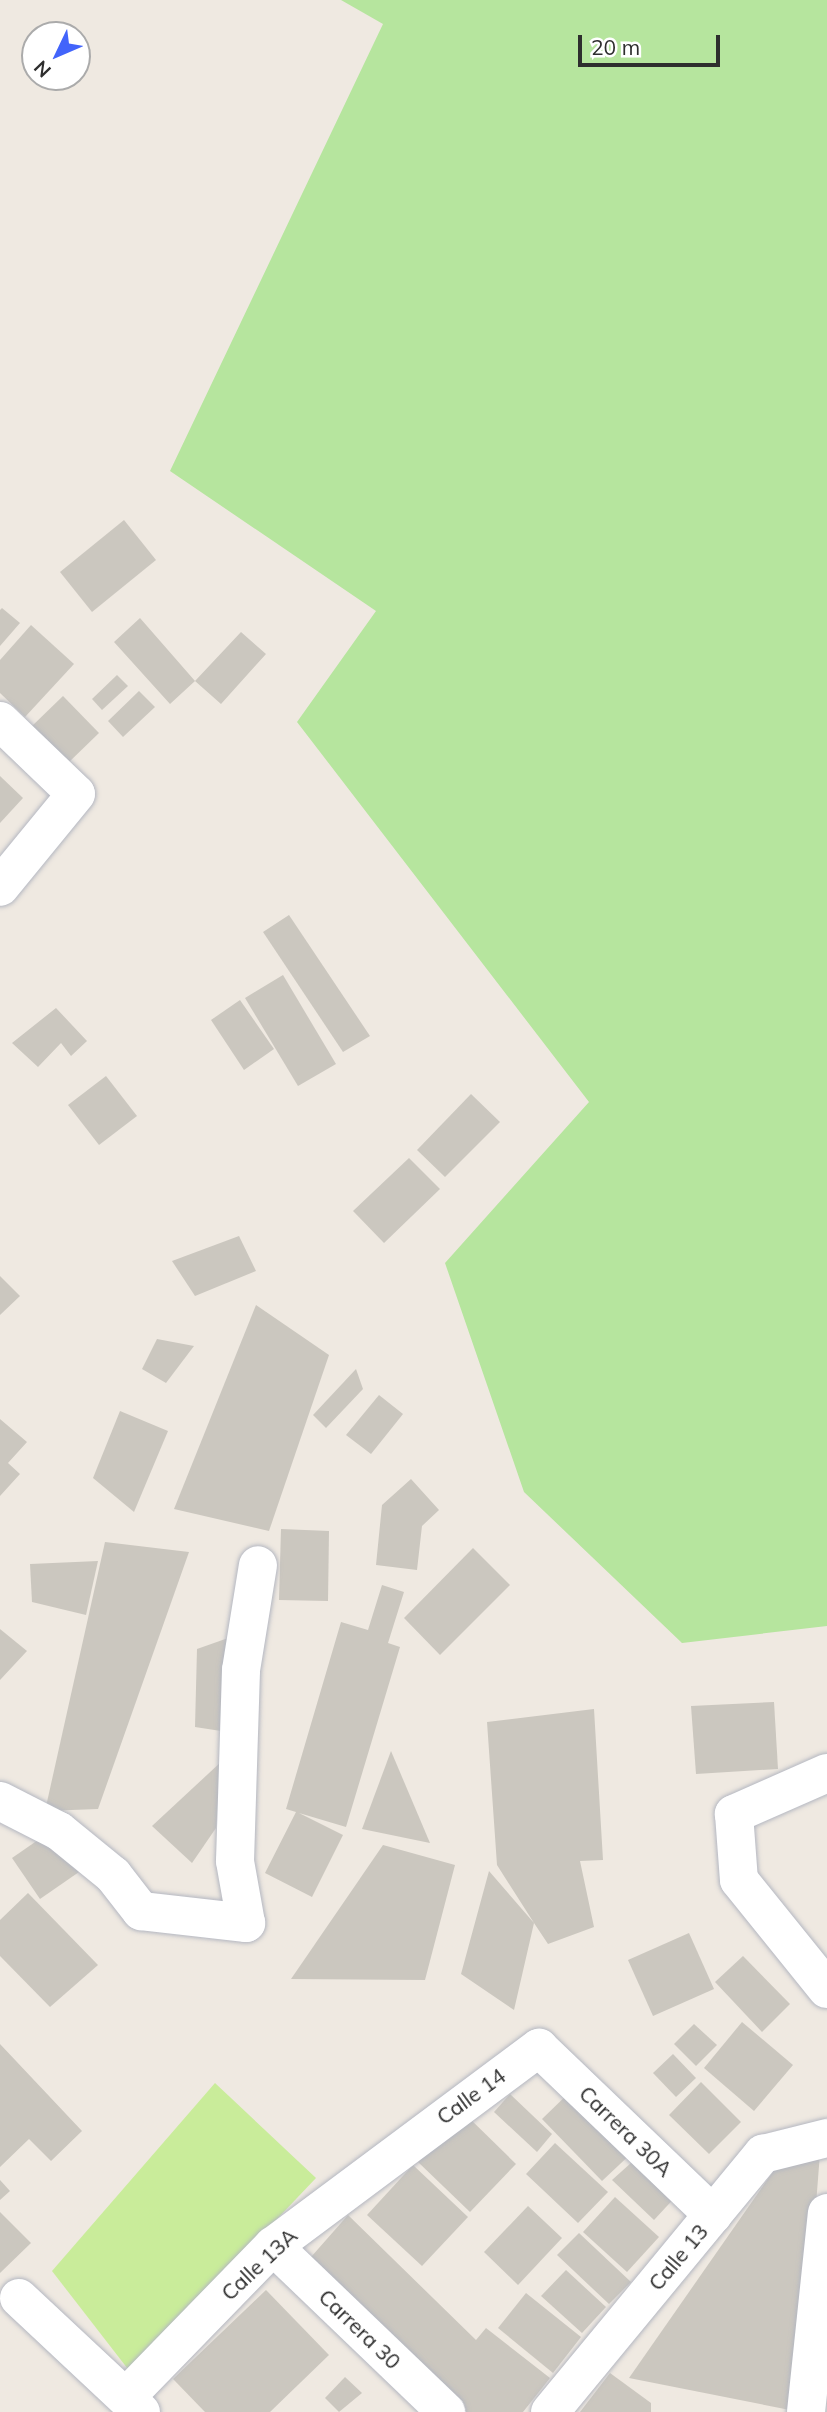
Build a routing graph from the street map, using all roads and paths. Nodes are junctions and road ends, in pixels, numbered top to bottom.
1 (0, 721) edge
2 (0, 887) edge
3 (258, 1565) dead end
4 (827, 1773) edge
5 (0, 1801) edge
6 (827, 1989) edge
7 (539, 2048) joint
8 (827, 2138) edge
9 (404, 2145) joint
10 (827, 2214) edge
11 (713, 2215) junction
12 (273, 2246) junction
13 (19, 2298) dead end
14 (134, 2404) edge
15 (446, 2412) edge
16 (550, 2412) edge
17 (806, 2412) edge

1 - 2 street
3 - 5 street
4 - 6 street
7 - 9 street, Calle 14
7 - 11 street, Carrera 30A
8 - 11 street, Calle 13
9 - 12 street, Calle 13A
10 - 17 street
11 - 16 street, Calle 13
12 - 14 street, Calle 13A
12 - 15 street, Carrera 30
13 - 14 street

